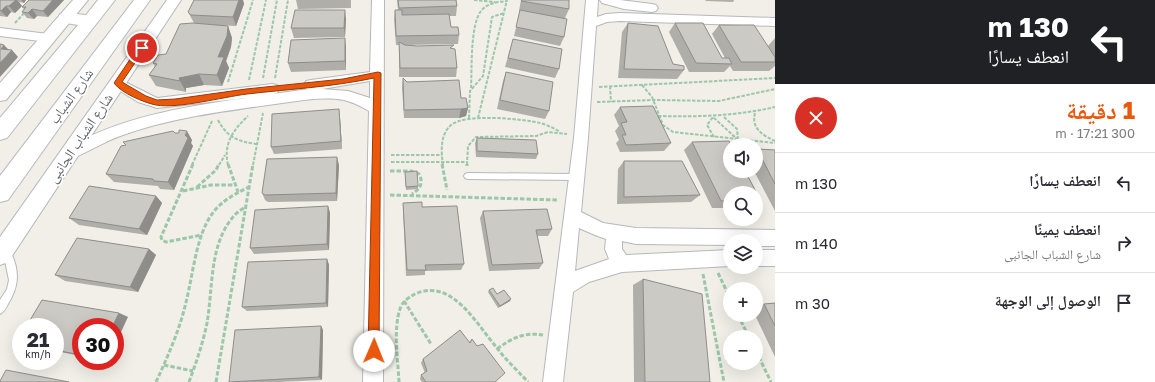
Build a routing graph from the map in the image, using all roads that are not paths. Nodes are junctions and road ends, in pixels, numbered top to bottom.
1 (81, 0) edge
2 (107, 0) edge
3 (142, 0) edge
4 (174, 0) edge
5 (378, 0) edge
6 (592, 0) edge
7 (606, 0) edge
8 (624, 11) junction
9 (775, 13) edge
10 (66, 18) junction
11 (90, 21) junction
12 (775, 22) edge
13 (591, 23) junction
14 (2, 33) edge
15 (48, 38) junction
16 (378, 75) junction
17 (117, 83) junction
18 (342, 88) junction
19 (0, 95) edge
20 (266, 95) junction
21 (175, 102) junction
22 (377, 109) junction
23 (173, 117) junction
24 (0, 132) edge
25 (70, 152) junction
26 (468, 176) road end
27 (575, 177) junction
28 (0, 193) edge
29 (572, 208) junction
30 (618, 233) junction
31 (775, 238) edge
32 (0, 255) edge
33 (723, 258) edge
34 (763, 258) edge
35 (775, 258) edge
36 (622, 264) junction
37 (565, 286) junction
38 (0, 309) edge
39 (373, 382) edge
40 (553, 382) edge

1 - 10 street
2 - 11 main road
3 - 28 main road, شارع الشباب
4 - 17 street, شارع الشباب الجانبى
5 - 16 street
6 - 13 street
7 - 8 street
8 - 9 street
8 - 12 street
8 - 13 street
10 - 11 main road
10 - 15 street
11 - 24 main road
13 - 27 street
14 - 15 street
15 - 19 street
16 - 18 street
16 - 22 street
17 - 21 street
17 - 25 street, شارع الشباب الجانبى
18 - 20 street
18 - 22 street
20 - 21 street
20 - 23 street
21 - 23 street
22 - 39 street
23 - 25 street
25 - 32 street, شارع الشباب الجانبى
26 - 27 lane
27 - 29 street
29 - 30 street
29 - 37 street
30 - 31 street
30 - 36 street
32 - 38 lane
33 - 36 street
34 - 35 street
36 - 37 street
37 - 40 street

